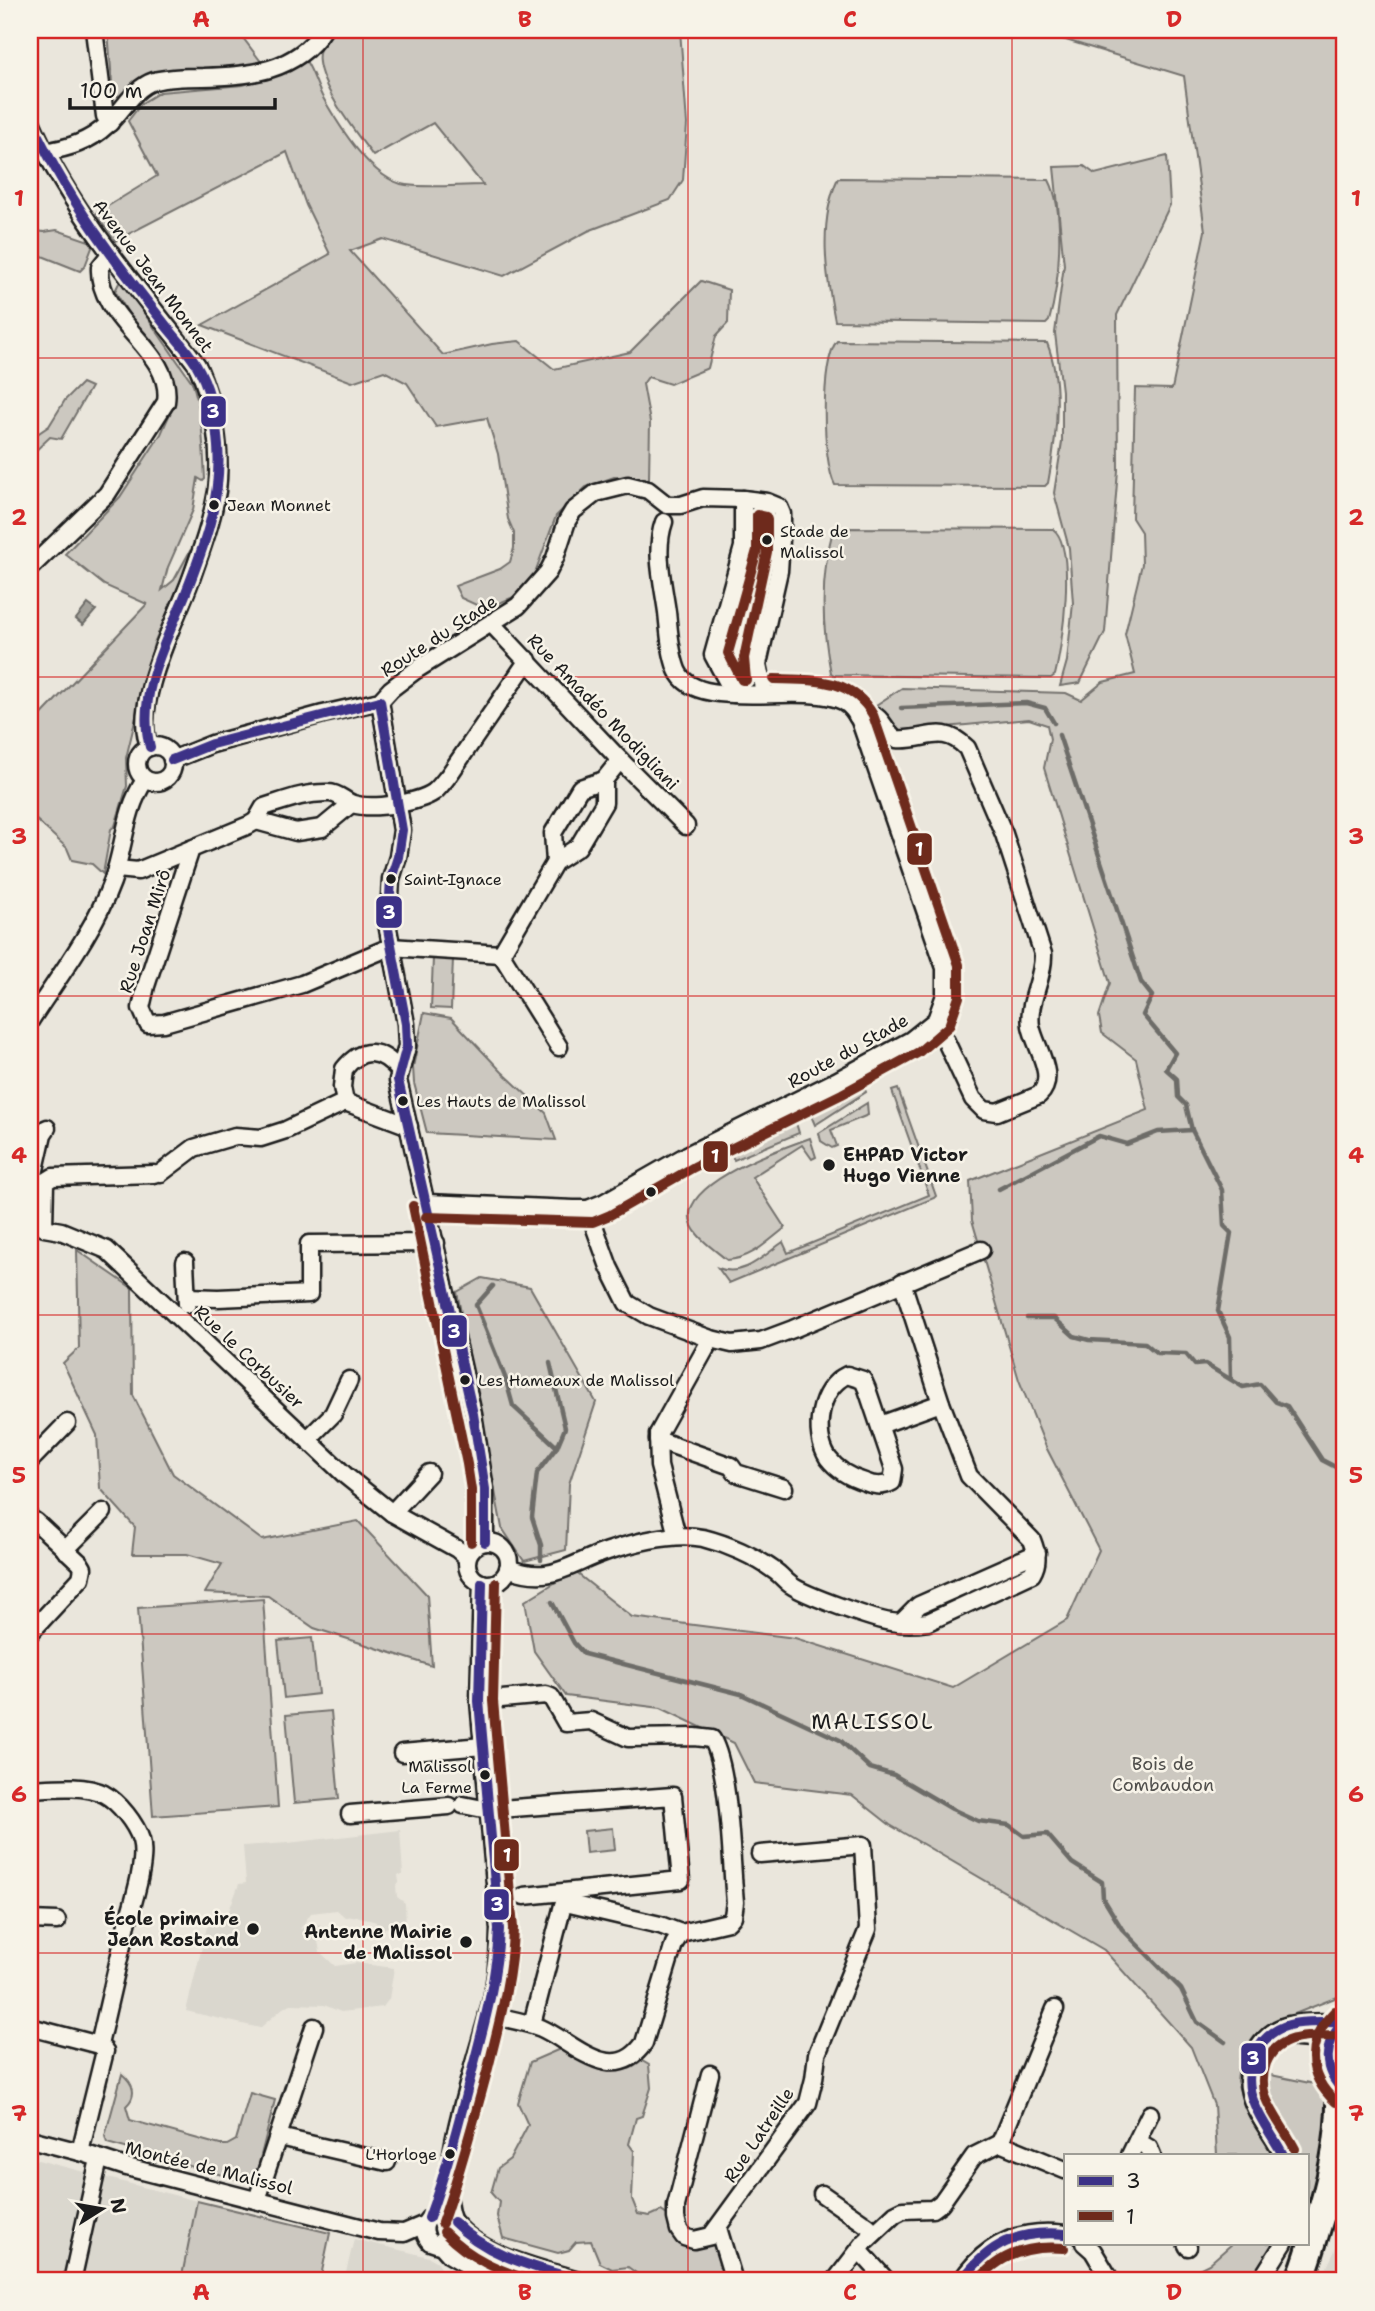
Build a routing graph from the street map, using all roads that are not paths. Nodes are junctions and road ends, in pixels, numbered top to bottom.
1 (94, 30) edge
2 (323, 30) edge
3 (30, 119) edge
4 (110, 123) junction
5 (44, 152) junction
6 (111, 254) junction
7 (743, 499) junction
8 (664, 522) dead end
9 (30, 568) edge
10 (492, 624) junction
11 (528, 660) junction
12 (764, 693) junction
13 (734, 694) junction
14 (380, 701) junction
15 (857, 716) junction
16 (150, 747) junction
17 (172, 760) junction
18 (620, 760) junction
19 (145, 780) junction
20 (604, 780) junction
21 (398, 803) junction
22 (351, 804) junction
23 (256, 821) junction
24 (686, 826) dead end
25 (191, 849) junction
26 (555, 862) junction
27 (117, 869) junction
28 (390, 947) junction
29 (501, 954) junction
30 (936, 1020) junction
31 (30, 1021) edge
32 (559, 1047) dead end
33 (399, 1070) junction
34 (345, 1102) junction
35 (409, 1126) junction
36 (47, 1128) dead end
37 (30, 1192) edge
38 (426, 1203) junction
39 (588, 1209) junction
40 (436, 1243) junction
41 (981, 1250) dead end
42 (185, 1262) dead end
43 (902, 1282) junction
44 (187, 1297) junction
45 (186, 1324) junction
46 (711, 1339) junction
47 (349, 1380) dead end
48 (941, 1403) junction
49 (67, 1423) dead end
50 (880, 1425) junction
51 (308, 1439) junction
52 (658, 1440) junction
53 (30, 1461) edge
54 (429, 1473) dead end
55 (784, 1488) dead end
56 (103, 1512) dead end
57 (392, 1513) junction
58 (30, 1518) edge
59 (677, 1536) junction
60 (485, 1542) junction
61 (65, 1550) junction
62 (467, 1558) junction
63 (508, 1567) junction
64 (482, 1583) junction
65 (30, 1633) edge
66 (479, 1701) junction
67 (483, 1746) junction
68 (402, 1754) dead end
69 (30, 1789) edge
70 (488, 1810) junction
71 (351, 1814) dead end
72 (760, 1854) dead end
73 (524, 1896) dead end
74 (30, 1920) edge
75 (57, 1921) dead end
76 (681, 1933) junction
77 (1055, 2009) dead end
78 (488, 2014) junction
79 (1344, 2022) edge
80 (532, 2024) junction
81 (314, 2026) dead end
82 (30, 2027) edge
83 (1270, 2036) junction
84 (99, 2045) junction
85 (1326, 2056) junction
86 (710, 2074) dead end
87 (1342, 2090) edge
88 (1150, 2114) dead end
89 (279, 2137) junction
90 (30, 2139) edge
91 (1000, 2143) junction
92 (1134, 2148) edge
93 (80, 2152) junction
94 (1152, 2154) edge
95 (1282, 2154) edge
96 (451, 2155) junction
97 (99, 2159) junction
98 (387, 2162) dead end
99 (1064, 2170) edge
100 (1345, 2176) edge
101 (822, 2194) dead end
102 (257, 2200) junction
103 (453, 2220) junction
104 (427, 2221) junction
105 (718, 2228) junction
106 (379, 2232) junction
107 (874, 2233) junction
108 (1064, 2234) edge
109 (436, 2244) junction
110 (1085, 2244) edge
111 (1283, 2244) edge
112 (859, 2250) junction
113 (470, 2264) junction
114 (72, 2281) edge
115 (466, 2281) edge
116 (526, 2281) edge
117 (581, 2281) edge
118 (734, 2281) edge
119 (835, 2281) edge
120 (887, 2281) edge
121 (961, 2281) edge
122 (1111, 2281) edge
123 (1260, 2281) edge
124 (1299, 2281) edge
125 (1310, 2281) edge

1 - 4 street
2 - 4 street
3 - 5 street, Avenue Jean Monnet
4 - 5 street
5 - 6 street, Avenue Jean Monnet
6 - 9 street
6 - 16 street, Avenue Jean Monnet
7 - 10 street, Route du Stade
7 - 12 street
7 - 13 street
8 - 13 street
10 - 11 street, Rue Amadéo Modigliani
10 - 14 street, Route du Stade
11 - 18 street, Rue Amadéo Modigliani
11 - 21 street, Rue Joan Mirô
12 - 13 street
12 - 15 street
14 - 17 street, Route du Stade
14 - 21 street
15 - 30 street, Route du Stade
15 - 30 street
16 - 17 street
16 - 19 street
17 - 19 street
18 - 20 street
18 - 24 street, Rue Amadéo Modigliani
19 - 27 street
20 - 26 street
20 - 26 street
21 - 22 street, Rue Joan Mirô
21 - 28 street
22 - 23 street
22 - 23 street, Rue Joan Mirô
23 - 25 street, Rue Joan Mirô
25 - 27 street, Rue Joan Mirô
25 - 28 street, Rue Joan Mirô
26 - 29 street
27 - 31 street
28 - 29 street
28 - 33 street
29 - 32 street
30 - 39 street, Route du Stade
33 - 34 street
33 - 35 street
34 - 35 street
34 - 45 street, Rue le Corbusier
35 - 38 street
36 - 37 street
38 - 39 street
38 - 40 street
39 - 46 street
40 - 44 street
40 - 60 street
41 - 43 street
42 - 44 street
43 - 46 street
43 - 48 street
44 - 45 street
45 - 51 street, Rue le Corbusier
46 - 52 street
47 - 51 street
48 - 50 street
48 - 59 street
49 - 53 street
50 - 50 street
51 - 57 street, Rue le Corbusier
52 - 55 street
52 - 59 street
54 - 57 street
56 - 61 street
57 - 62 street, Rue le Corbusier
58 - 61 street
59 - 63 street
60 - 62 street
60 - 63 street
61 - 65 street
62 - 64 street
63 - 64 street
64 - 66 street
66 - 67 street
66 - 76 street
67 - 68 street
67 - 70 street
69 - 84 street
70 - 71 street
70 - 73 street
70 - 78 street
72 - 105 street, Rue Latreille
74 - 75 street
76 - 80 street
76 - 80 street
77 - 91 street
78 - 80 street
78 - 96 street
79 - 83 street
79 - 85 main road
81 - 89 street
82 - 84 street
83 - 85 street
83 - 95 street
84 - 93 street
85 - 87 main road
86 - 105 street
87 - 124 main road
88 - 92 street
89 - 98 street
89 - 102 street
90 - 93 street, Montée de Malissol
91 - 99 street
91 - 107 street
92 - 94 street
93 - 97 street, Montée de Malissol
96 - 103 street
96 - 104 street
97 - 102 street, Montée de Malissol
97 - 114 street
100 - 125 main road
101 - 107 street
102 - 106 street, Montée de Malissol
103 - 104 street, Montée de Malissol
103 - 109 street
103 - 117 street
104 - 106 street, Montée de Malissol
104 - 109 street
105 - 118 street
106 - 109 street, Montée de Malissol
107 - 112 street
108 - 121 street
109 - 113 street, Montée de Malissol
110 - 122 street
111 - 123 street
112 - 119 street
112 - 120 street
113 - 115 street
113 - 116 street, Montée de Malissol

